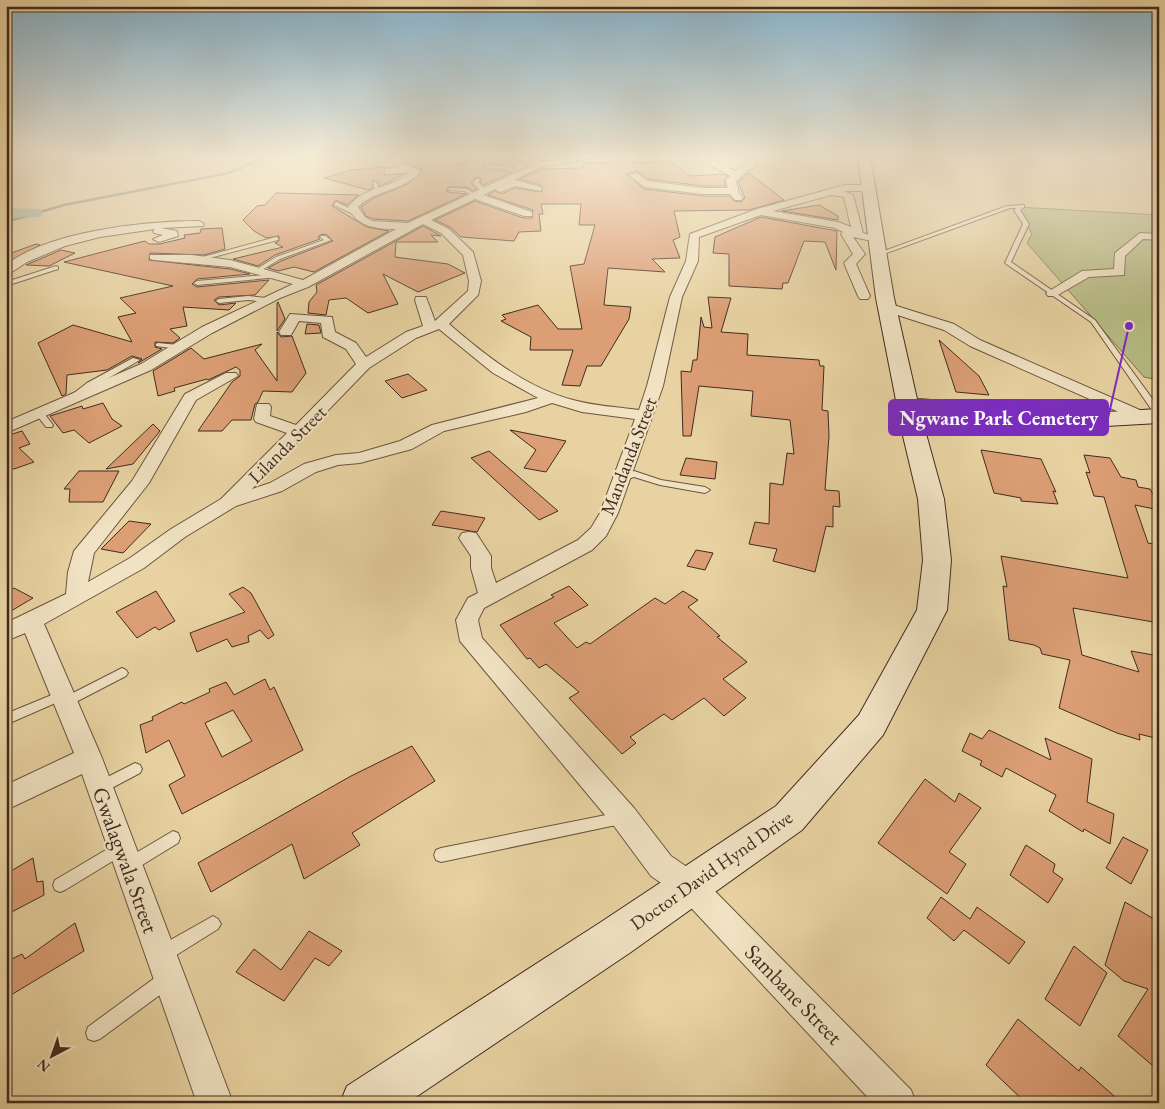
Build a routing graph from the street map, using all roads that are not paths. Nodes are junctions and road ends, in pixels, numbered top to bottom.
1 (346, 209) edge
2 (354, 209) edge
3 (448, 209) edge
4 (517, 209) edge
5 (752, 209) edge
6 (772, 209) edge
7 (853, 209) edge
8 (866, 209) edge
9 (1005, 209) edge
10 (1019, 209) edge
11 (355, 213) junction
12 (757, 213) junction
13 (528, 214) dead end
14 (343, 219) dead end
15 (423, 220) junction
16 (199, 224) dead end
17 (410, 226) junction
18 (81, 237) junction
19 (323, 237) dead end
20 (1159, 237) edge
21 (276, 239) dead end
22 (159, 240) dead end
23 (865, 241) junction
24 (154, 257) dead end
25 (202, 258) junction
26 (56, 268) dead end
27 (260, 269) junction
28 (6, 272) edge
29 (282, 276) junction
30 (197, 283) dead end
31 (6, 284) edge
32 (304, 284) junction
33 (1052, 293) junction
34 (267, 300) junction
35 (421, 300) dead end
36 (219, 301) dead end
37 (875, 302) junction
38 (436, 326) junction
39 (286, 332) dead end
40 (158, 345) dead end
41 (178, 347) junction
42 (136, 360) dead end
43 (364, 365) junction
44 (232, 376) dead end
45 (552, 398) junction
46 (64, 404) junction
47 (908, 405) junction
48 (263, 407) dead end
49 (40, 414) junction
50 (643, 415) junction
51 (1153, 416) edge
52 (49, 425) dead end
53 (6, 428) edge
54 (297, 434) junction
55 (621, 478) junction
56 (705, 490) dead end
57 (228, 503) junction
58 (470, 538) dead end
59 (489, 596) junction
60 (76, 598) junction
61 (31, 620) junction
62 (6, 633) edge
63 (122, 673) dead end
64 (64, 699) junction
65 (12, 717) dead end
66 (89, 758) junction
67 (135, 769) dead end
68 (100, 788) junction
69 (6, 798) edge
70 (624, 817) junction
71 (174, 838) dead end
72 (441, 855) dead end
73 (125, 857) junction
74 (60, 886) dead end
75 (690, 886) junction
76 (213, 924) dead end
77 (165, 966) junction
78 (94, 1033) dead end
79 (215, 1103) edge
80 (364, 1103) edge
81 (898, 1103) edge

1 - 11 lane
2 - 11 street
3 - 15 street
4 - 13 street
5 - 12 street
6 - 12 street, Mandanda Street
7 - 23 street
8 - 23 main road, Doctor David Hynd Drive
9 - 23 lane
10 - 33 lane
11 - 14 lane
11 - 17 street
12 - 23 street
12 - 50 street, Mandanda Street
15 - 17 street
15 - 38 street, Lilanda Street
16 - 18 street
17 - 32 street
18 - 22 street
18 - 28 street
19 - 27 lane
20 - 33 street
21 - 25 lane
23 - 37 main road, Doctor David Hynd Drive
24 - 25 street
25 - 27 street
26 - 31 lane
27 - 29 street
29 - 30 lane
29 - 32 street
32 - 34 street
33 - 51 lane
34 - 36 lane
34 - 41 street
35 - 38 street
37 - 47 main road, Doctor David Hynd Drive
37 - 51 street
38 - 43 street, Lilanda Street
38 - 45 street
39 - 43 street
40 - 41 lane
41 - 46 street
42 - 46 lane
43 - 54 street, Lilanda Street
44 - 60 street
45 - 50 street
45 - 57 street
46 - 49 street
47 - 51 main road
47 - 75 main road, Doctor David Hynd Drive
48 - 54 street
49 - 52 lane
49 - 53 street
50 - 55 street, Mandanda Street
54 - 57 street, Lilanda Street
55 - 56 lane
55 - 59 street, Mandanda Street
57 - 60 street, Lilanda Street
58 - 59 street
59 - 70 street, Mandanda Street
60 - 61 street, Lilanda Street
61 - 62 street, Lilanda Street
61 - 64 street, Gwalagwala Street
63 - 64 lane
64 - 65 lane
64 - 66 street, Gwalagwala Street
66 - 68 street, Gwalagwala Street
66 - 69 street
67 - 68 lane
68 - 73 street, Gwalagwala Street
70 - 72 lane
70 - 75 street, Mandanda Street
71 - 73 lane
73 - 74 lane
73 - 77 street, Gwalagwala Street
75 - 80 main road, Doctor David Hynd Drive
75 - 81 street, Sambane Street
76 - 77 lane
77 - 78 lane
77 - 79 street, Gwalagwala Street

